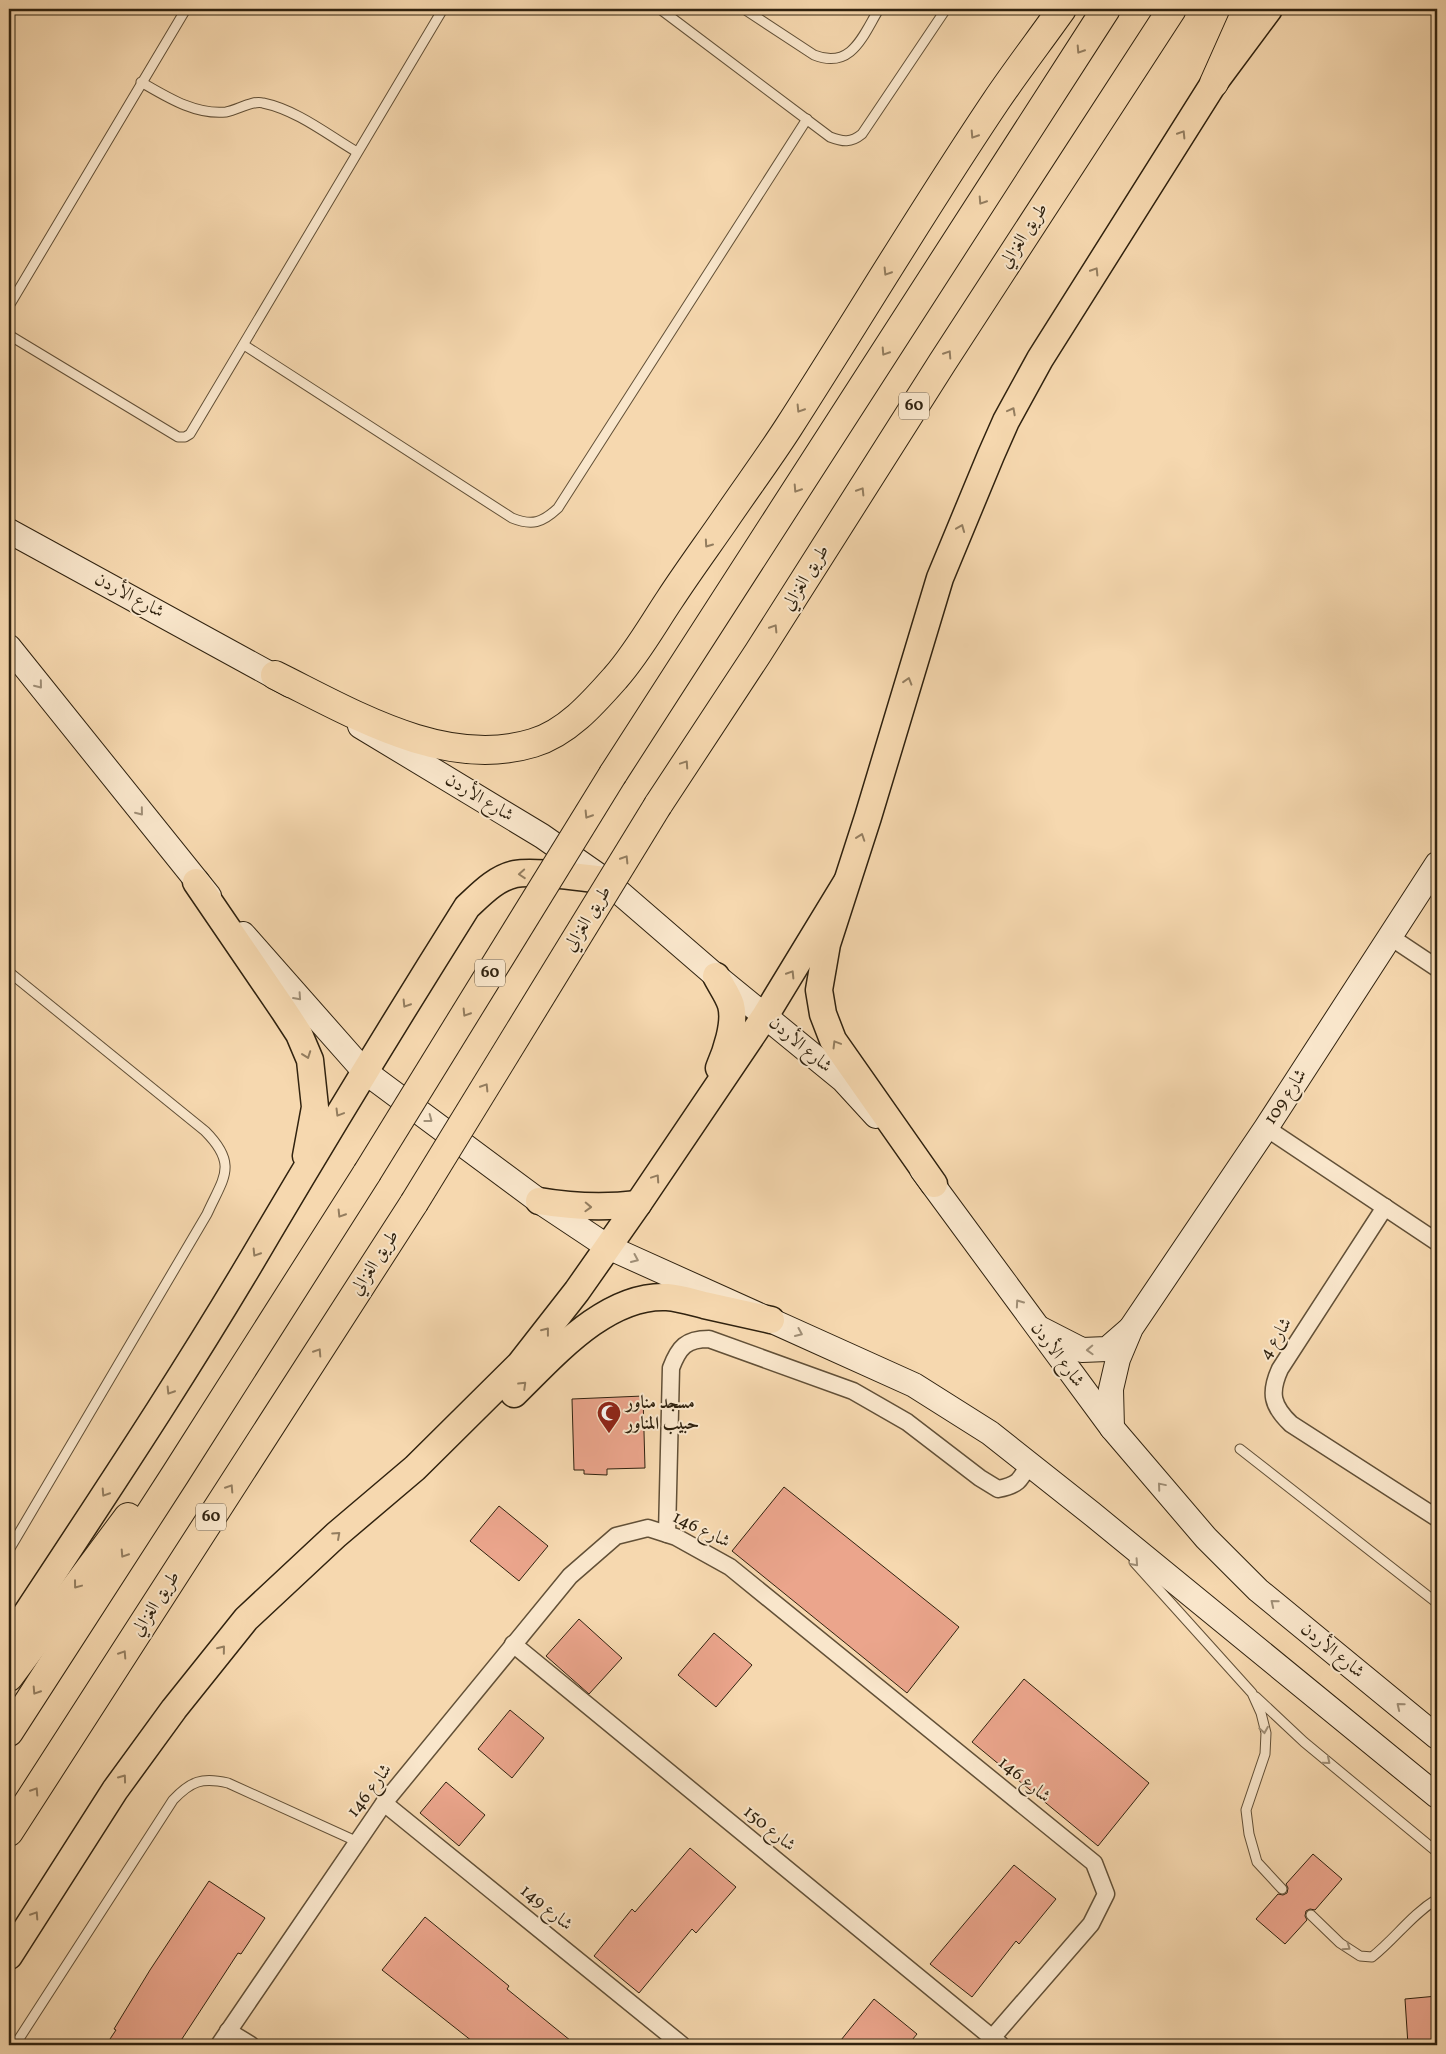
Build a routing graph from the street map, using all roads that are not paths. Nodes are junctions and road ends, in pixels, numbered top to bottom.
1 (186, 9) edge
2 (443, 9) edge
3 (660, 9) edge
4 (744, 9) edge
5 (879, 9) edge
6 (946, 9) edge
7 (1050, 9) edge
8 (1062, 9) edge
9 (1106, 9) edge
10 (1172, 9) edge
11 (1247, 9) edge
12 (1269, 9) edge
13 (142, 82) junction
14 (1214, 83) junction
15 (996, 102) junction
16 (807, 119) junction
17 (357, 152) junction
18 (9, 306) edge
19 (9, 335) edge
20 (244, 345) junction
21 (9, 531) edge
22 (9, 647) edge
23 (275, 675) junction
24 (1437, 864) edge
25 (605, 880) junction
26 (196, 882) junction
27 (846, 883) junction
28 (1389, 936) junction
29 (1437, 968) edge
30 (9, 972) edge
31 (716, 976) junction
32 (765, 1016) junction
33 (364, 1071) junction
34 (700, 1112) junction
35 (1266, 1128) junction
36 (934, 1184) junction
37 (287, 1200) junction
38 (540, 1201) junction
39 (638, 1204) junction
40 (1385, 1207) junction
41 (1437, 1242) edge
42 (608, 1247) junction
43 (771, 1320) junction
44 (1035, 1326) junction
45 (1131, 1328) junction
46 (263, 1336) junction
47 (1112, 1428) junction
48 (1240, 1449) dead end
49 (1030, 1464) junction
50 (415, 1468) junction
51 (1091, 1513) junction
52 (1437, 1518) edge
53 (667, 1534) junction
54 (9, 1550) edge
55 (1437, 1603) edge
56 (9, 1640) edge
57 (512, 1644) junction
58 (9, 1677) edge
59 (1252, 1693) junction
60 (9, 1732) edge
61 (1437, 1737) edge
62 (1437, 1796) edge
63 (384, 1802) junction
64 (9, 1832) edge
65 (358, 1842) junction
66 (1437, 1852) edge
67 (1282, 1889) dead end
68 (1437, 1899) edge
69 (1311, 1915) dead end
70 (9, 1956) edge
71 (228, 2031) junction
72 (996, 2042) edge
73 (676, 2043) edge
74 (15, 2045) edge
75 (219, 2045) edge
76 (251, 2045) edge

1 - 13 lane
2 - 17 lane
3 - 16 lane
4 - 5 lane
6 - 16 lane
7 - 15 lane
8 - 15 highway
9 -> 46 highway, 60, bridge
64 -> 10 highway, طريق الغزالي / 60, bridge
11 - 14 highway
12 - 14 main road
13 - 17 lane
13 - 18 lane
27 -> 14 main road
15 -> 23 highway
16 - 20 lane
17 - 20 lane
19 - 20 lane
21 - 23 main road, شارع الأردن
22 -> 26 main road
23 - 25 main road, شارع الأردن
24 - 28 main road, شارع 109
25 - 31 main road, شارع الأردن
25 -> 33 main road
26 -> 33 main road
26 -> 37 main road
32 -> 27 main road
36 -> 27 main road
28 - 29 street
28 - 35 main road, شارع 109
30 - 54 lane
31 - 32 main road, شارع الأردن
31 - 34 main road
32 - 34 main road
32 - 36 main road, شارع الأردن
33 -> 37 main road
33 -> 38 main road
39 -> 34 main road
35 - 40 street
35 - 45 main road, شارع 109
44 -> 36 main road, شارع الأردن
37 -> 56 main road
38 -> 39 main road
38 - 42 main road
39 - 42 main road
40 - 41 street
40 - 52 street, شارع 4
42 -> 43 main road
50 -> 42 main road
43 -> 49 main road
50 -> 43 main road
45 -> 44 main road, شارع 109
44 - 47 main road, شارع الأردن
45 - 47 main road, شارع 109
46 -> 58 highway
46 -> 60 highway, 60
61 -> 47 main road, شارع الأردن
48 - 55 lane
49 - 51 main road
49 - 53 street
70 -> 50 main road
51 -> 59 lane
51 - 62 main road
53 - 57 street, شارع 146
53 - 72 street, شارع 146
57 - 63 street, شارع 146
57 - 72 street, شارع 150
59 -> 66 lane
59 -> 67 lane
63 - 65 street, شارع 146
63 - 73 street, شارع 149
65 - 71 street, شارع 146
65 - 74 lane
69 -> 68 lane
71 - 75 street, شارع 146
71 - 76 street

